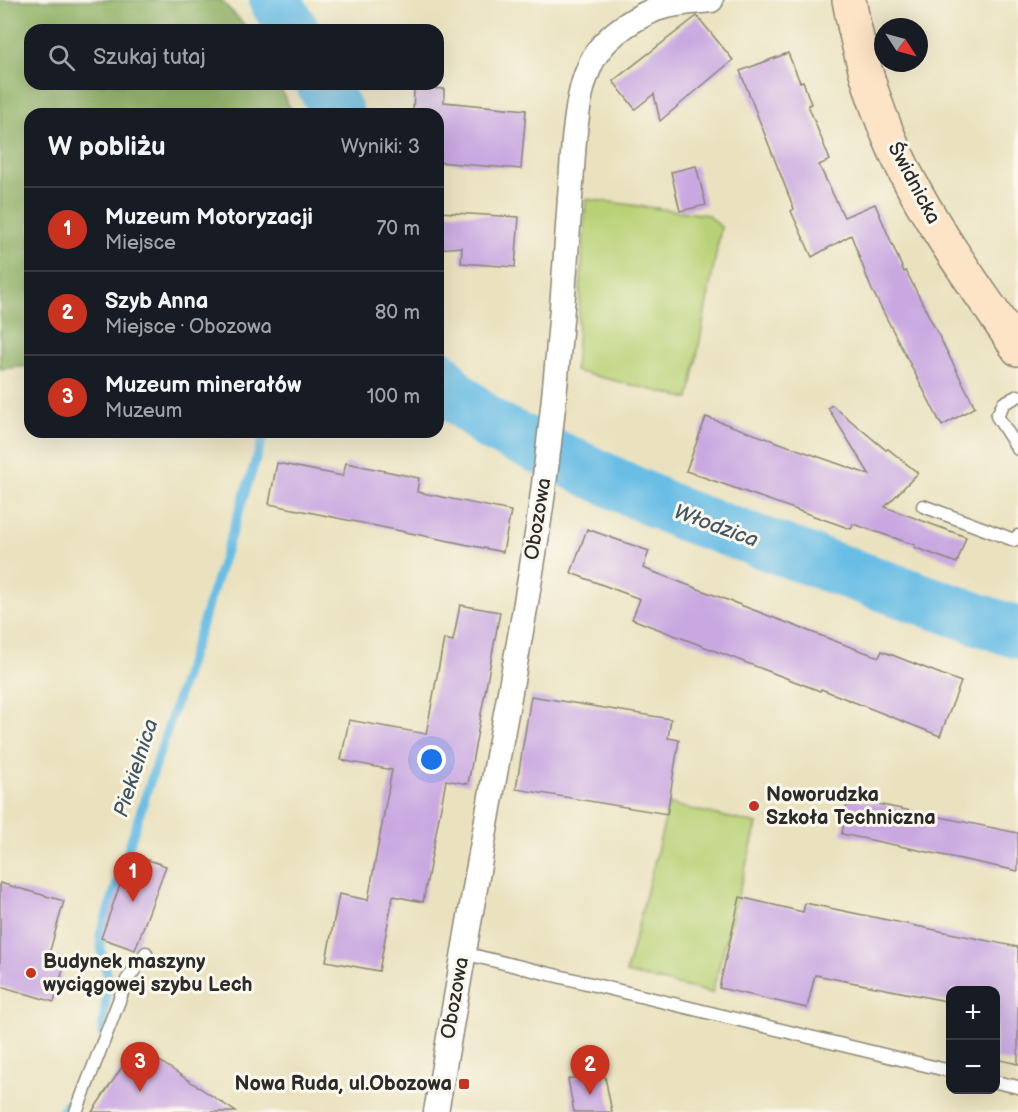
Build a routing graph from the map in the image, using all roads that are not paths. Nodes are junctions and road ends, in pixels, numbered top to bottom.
1 (711, 0) edge
2 (849, 0) edge
3 (1018, 349) edge
4 (1018, 396) edge
5 (1018, 449) edge
6 (923, 506) dead end
7 (1018, 536) edge
8 (146, 953) dead end
9 (463, 953) junction
10 (946, 1070) edge
11 (1000, 1083) edge
12 (1018, 1087) edge
13 (76, 1112) edge
14 (436, 1112) edge

1 - 9 street, Obozowa
2 - 3 street, Świdnicka
4 - 5 lane
6 - 7 lane
8 - 13 lane
9 - 10 lane
9 - 14 street, Obozowa
11 - 12 lane

